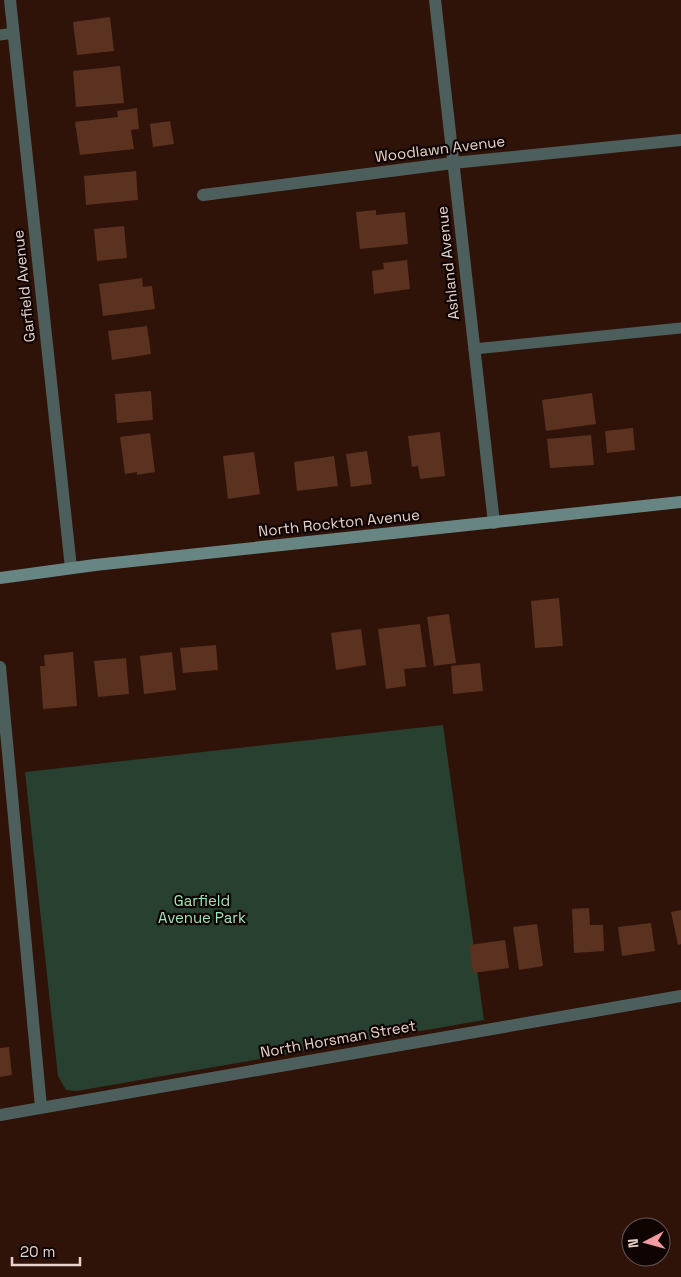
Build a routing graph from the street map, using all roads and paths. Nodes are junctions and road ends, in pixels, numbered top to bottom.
1 (10, 0) edge
2 (435, 0) edge
3 (14, 33) junction
4 (0, 35) edge
5 (681, 140) edge
6 (453, 163) junction
7 (203, 195) dead end
8 (681, 328) edge
9 (474, 349) junction
10 (681, 502) edge
11 (494, 523) junction
12 (71, 568) junction
13 (0, 578) edge
14 (0, 668) edge
15 (681, 996) edge
16 (41, 1107) junction
17 (0, 1115) edge

1 - 3 street, Garfield Avenue
2 - 6 street, Ashland Avenue
3 - 4 lane
3 - 12 street, Garfield Avenue
5 - 6 street, Woodlawn Avenue
6 - 7 street, Woodlawn Avenue
6 - 9 street, Ashland Avenue
8 - 9 lane
9 - 11 street, Ashland Avenue
10 - 11 main road, North Rockton Avenue
11 - 12 main road, North Rockton Avenue
12 - 13 main road, North Rockton Avenue
14 - 16 street
15 - 16 street, North Horsman Street
16 - 17 street, North Horsman Street

